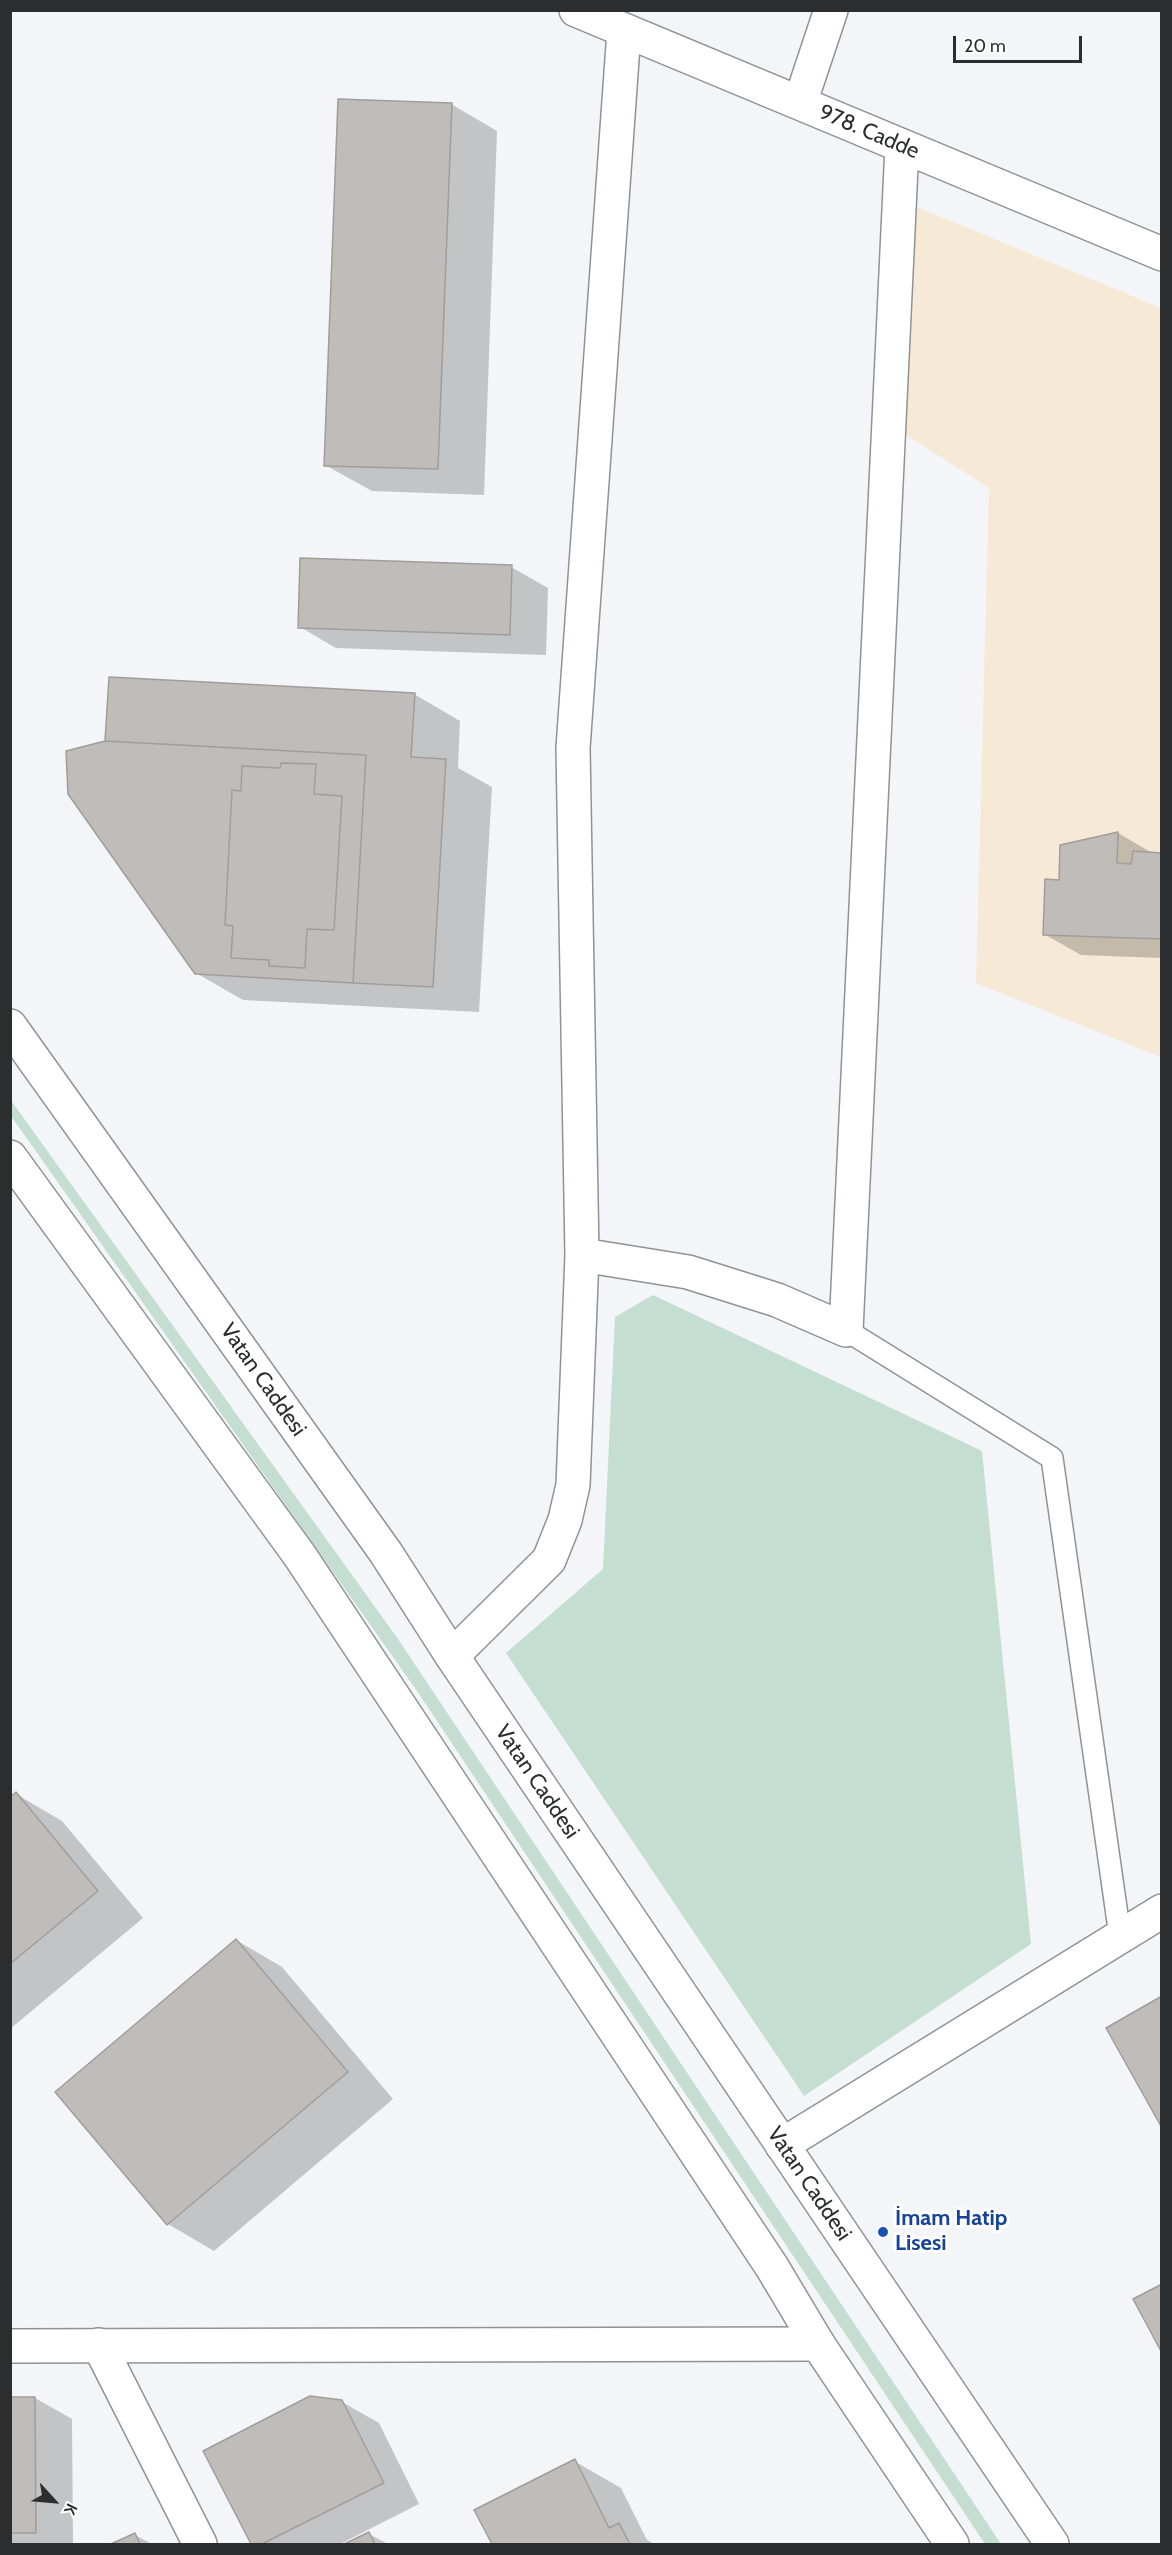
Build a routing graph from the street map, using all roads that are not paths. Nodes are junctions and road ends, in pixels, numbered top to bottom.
1 (576, 10) edge
2 (831, 10) edge
3 (624, 31) junction
4 (800, 104) junction
5 (902, 146) junction
6 (1161, 254) edge
7 (10, 1026) edge
8 (10, 1157) edge
9 (582, 1255) junction
10 (846, 1330) junction
11 (452, 1656) junction
12 (1161, 1911) edge
13 (1120, 1936) junction
14 (782, 2145) junction
15 (818, 2344) junction
16 (99, 2345) junction
17 (10, 2346) edge
18 (200, 2544) edge
19 (952, 2544) edge
20 (1052, 2544) edge

1 - 3 street, 978. Cadde
2 - 4 street
3 - 4 street, 978. Cadde
3 - 9 street
4 - 5 street, 978. Cadde
5 - 6 street, 978. Cadde
5 - 10 street
7 - 11 street, Vatan Caddesi
8 - 15 street
9 - 10 street
9 - 11 street
10 - 13 lane
11 - 14 street, Vatan Caddesi
12 - 13 street
13 - 14 street
14 - 20 street, Vatan Caddesi
15 - 16 street
15 - 19 street
16 - 17 street
16 - 18 street

